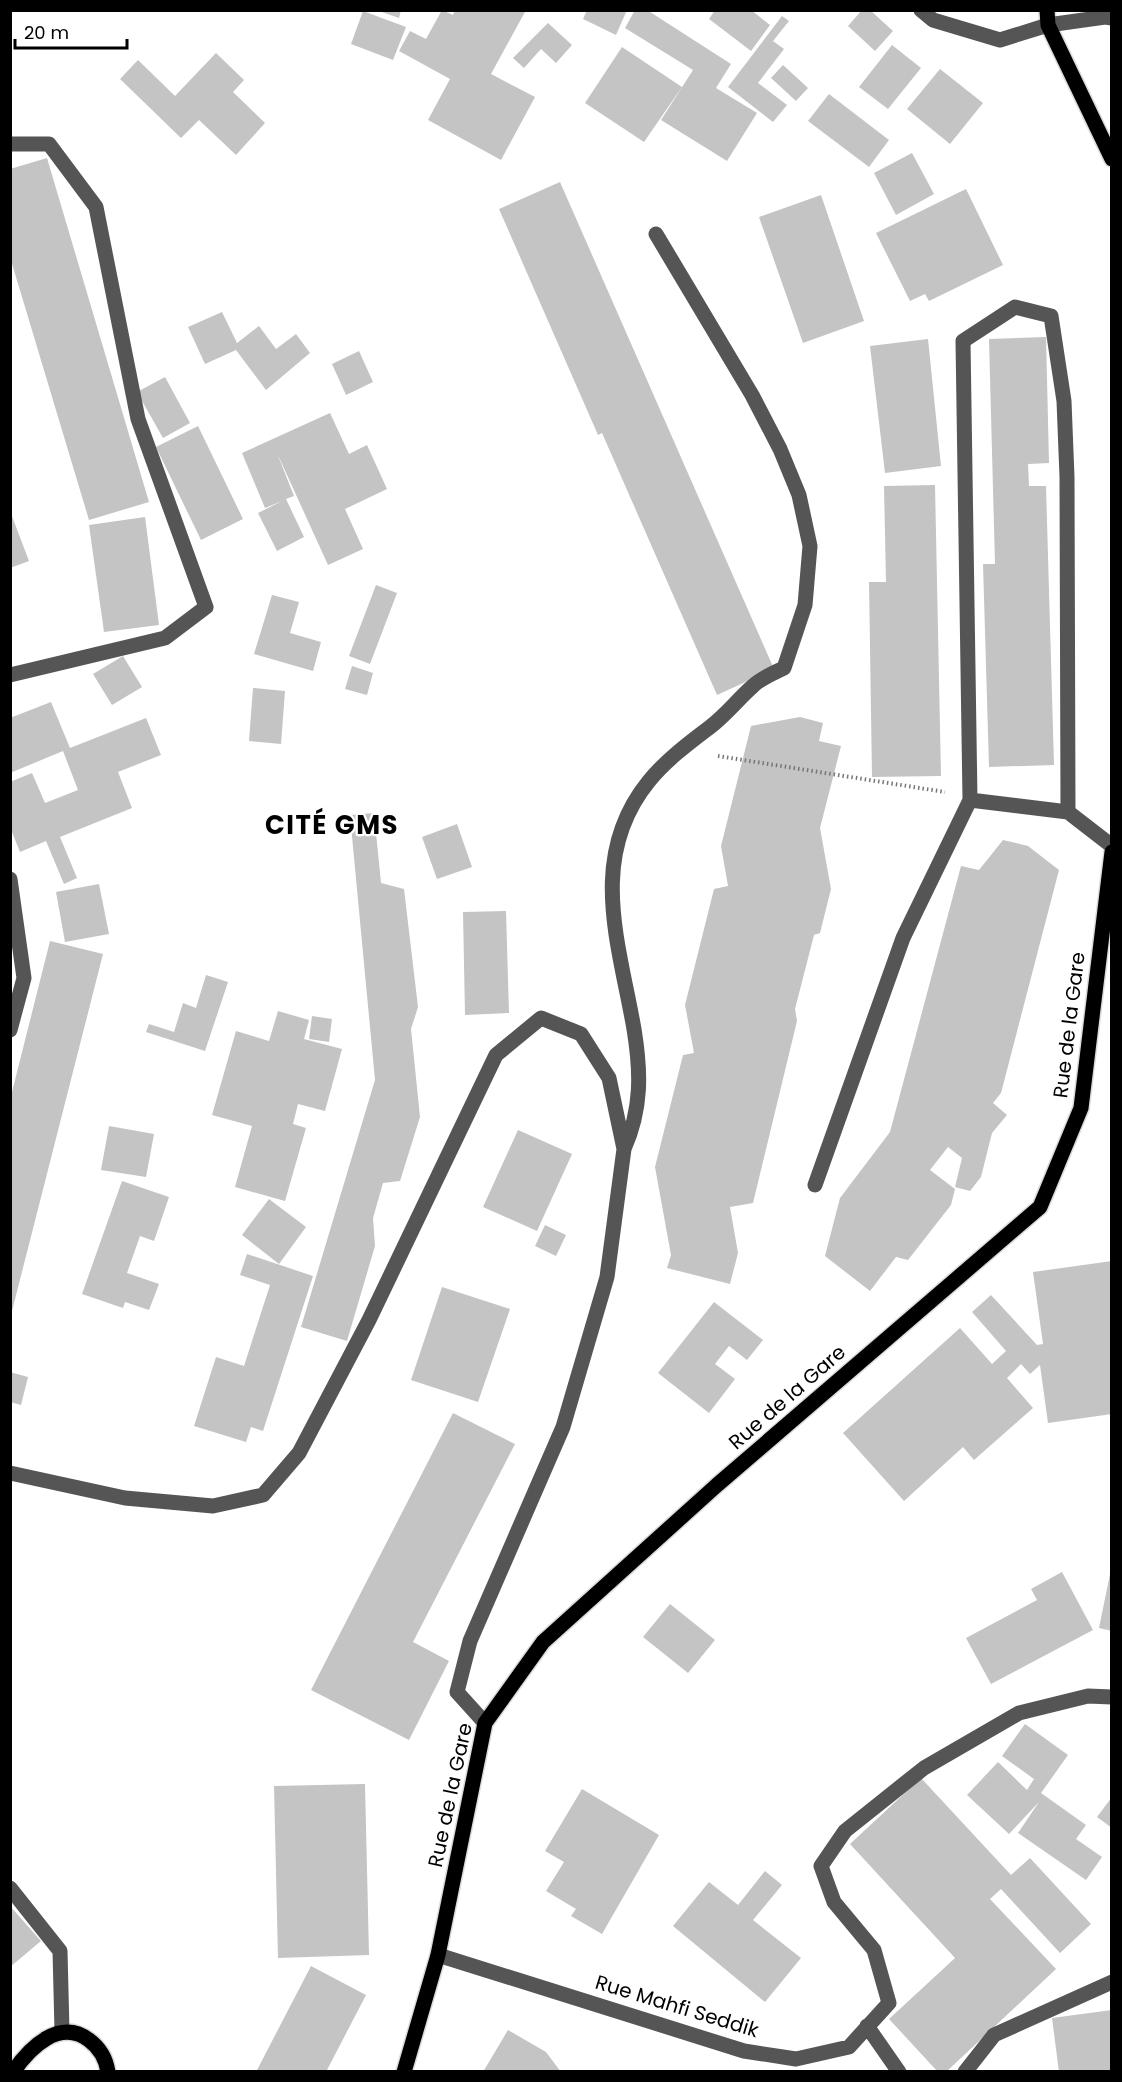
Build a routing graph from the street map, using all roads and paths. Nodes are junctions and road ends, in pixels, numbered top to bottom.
1 (921, 10) edge
2 (1048, 17) edge
3 (1112, 18) edge
4 (10, 144) edge
5 (1112, 159) edge
6 (656, 234) dead end
7 (10, 675) edge
8 (678, 752) junction
9 (970, 800) junction
10 (1068, 812) junction
11 (1112, 846) edge
12 (1112, 852) edge
13 (10, 879) edge
14 (10, 1030) edge
15 (624, 1149) junction
16 (815, 1185) dead end
17 (10, 1473) edge
18 (1112, 1697) edge
19 (484, 1723) junction
20 (10, 1888) edge
21 (438, 1955) junction
22 (1112, 1982) edge
23 (867, 2026) junction
24 (62, 2031) junction
25 (13, 2072) edge
26 (108, 2072) edge
27 (404, 2072) edge
28 (899, 2072) edge
29 (965, 2072) edge

1 - 2 street
2 - 3 street
2 - 5 main road
4 - 7 street
6 - 8 street
8 - 9 path
8 - 15 street
9 - 10 street
9 - 10 street
9 - 16 street
10 - 11 street
12 - 19 main road, Rue de la Gare
13 - 14 street
15 - 17 street
15 - 19 street
18 - 23 street, Rue Mahfi Seddik
19 - 21 main road, Rue de la Gare
20 - 24 street
21 - 23 street, Rue Mahfi Seddik
21 - 27 main road, Rue de la Gare
22 - 29 street
23 - 28 street
24 - 25 main road
24 - 26 main road

